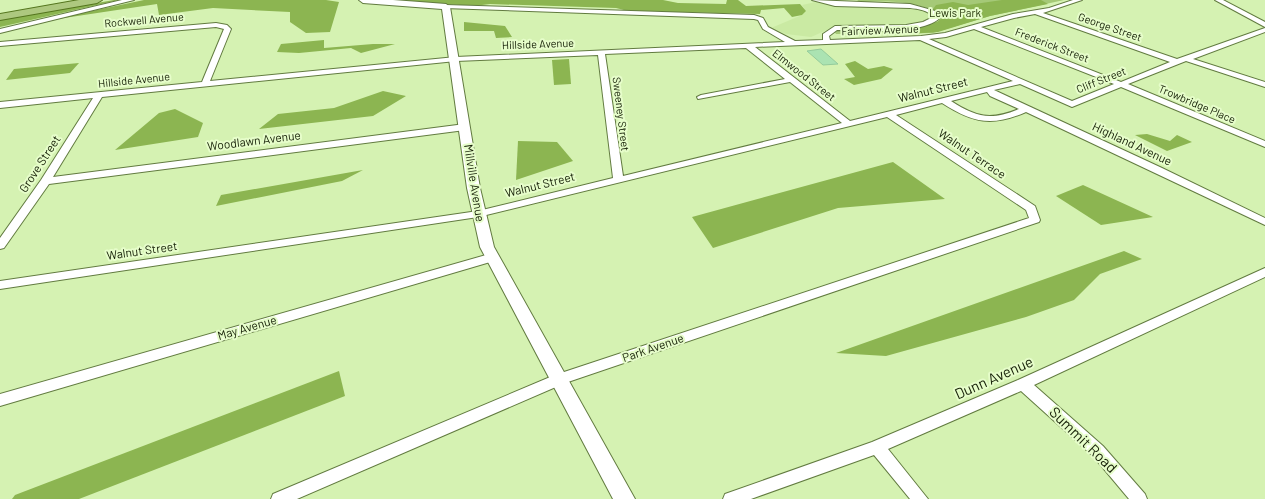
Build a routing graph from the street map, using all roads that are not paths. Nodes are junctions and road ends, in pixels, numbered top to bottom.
1 (98, 0) edge
2 (131, 0) edge
3 (363, 0) edge
4 (815, 0) edge
5 (1079, 0) edge
6 (1218, 0) edge
7 (446, 7) junction
8 (1035, 12) junction
9 (0, 17) edge
10 (1265, 24) edge
11 (975, 27) junction
12 (1265, 30) edge
13 (0, 31) edge
14 (921, 38) junction
15 (827, 42) junction
16 (0, 44) edge
17 (794, 44) junction
18 (748, 46) junction
19 (601, 53) junction
20 (456, 58) junction
21 (1187, 58) junction
22 (1177, 62) junction
23 (790, 80) junction
24 (1019, 82) junction
25 (205, 84) junction
26 (1120, 84) junction
27 (1265, 85) edge
28 (988, 90) junction
29 (99, 94) junction
30 (701, 97) dead end
31 (943, 100) junction
32 (0, 105) edge
33 (1026, 109) junction
34 (889, 114) junction
35 (846, 122) junction
36 (465, 127) junction
37 (1265, 144) edge
38 (618, 178) junction
39 (46, 181) junction
40 (478, 214) junction
41 (1035, 220) joint
42 (1265, 222) edge
43 (0, 246) edge
44 (493, 257) junction
45 (1265, 272) edge
46 (0, 285) edge
47 (560, 379) junction
48 (1023, 384) junction
49 (0, 400) edge
50 (877, 447) junction
51 (279, 499) edge
52 (624, 499) edge
53 (731, 499) edge
54 (920, 499) edge
55 (1139, 499) edge

1 - 9 main road
2 - 13 street
3 - 7 street
4 - 15 street
5 - 8 street, Fairview Avenue
6 - 10 street
7 - 17 street
7 - 20 street, Millville Avenue
8 - 11 street, Fairview Avenue
8 - 22 street, George Street
11 - 14 street, Fairview Avenue
11 - 26 street, Frederick Street
12 - 21 street, Cliff Street
14 - 15 street, Fairview Avenue
14 - 24 street, Cliff Street
15 - 17 street, Hillside Avenue
16 - 25 street, Rockwell Avenue
17 - 18 street, Hillside Avenue
18 - 19 street, Hillside Avenue
18 - 23 street, Elmwood Street
19 - 20 street, Hillside Avenue
19 - 38 street, Sweeney Street
20 - 25 street, Hillside Avenue
20 - 36 street, Millville Avenue
21 - 22 street, Cliff Street
21 - 27 street
22 - 26 street, Cliff Street
23 - 30 street
23 - 35 street, Elmwood Street
24 - 26 street, Cliff Street
24 - 28 street, Walnut Street
25 - 29 street, Hillside Avenue
26 - 37 street, Trowbridge Place
28 - 31 street, Walnut Street
28 - 33 street, Highland Avenue
29 - 32 street, Hillside Avenue
29 - 39 street, Grove Street
31 - 33 street
31 - 34 street, Walnut Street
33 - 42 street, Highland Avenue
34 - 35 street, Walnut Street
34 - 41 street, Walnut Terrace
35 - 38 street, Walnut Street
36 - 39 street, Woodlawn Avenue
36 - 40 street, Millville Avenue
38 - 40 street, Walnut Street
39 - 43 street, Grove Street
40 - 44 street, Millville Avenue
40 - 46 street, Walnut Street
41 - 47 street, Park Avenue
44 - 47 street, Millville Avenue
44 - 49 street, May Avenue
45 - 48 street, Dunn Avenue
47 - 51 street, Park Avenue
47 - 52 street, Millville Avenue
48 - 50 street, Dunn Avenue
48 - 55 street, Summit Road
50 - 53 street, Dunn Avenue
50 - 54 street

